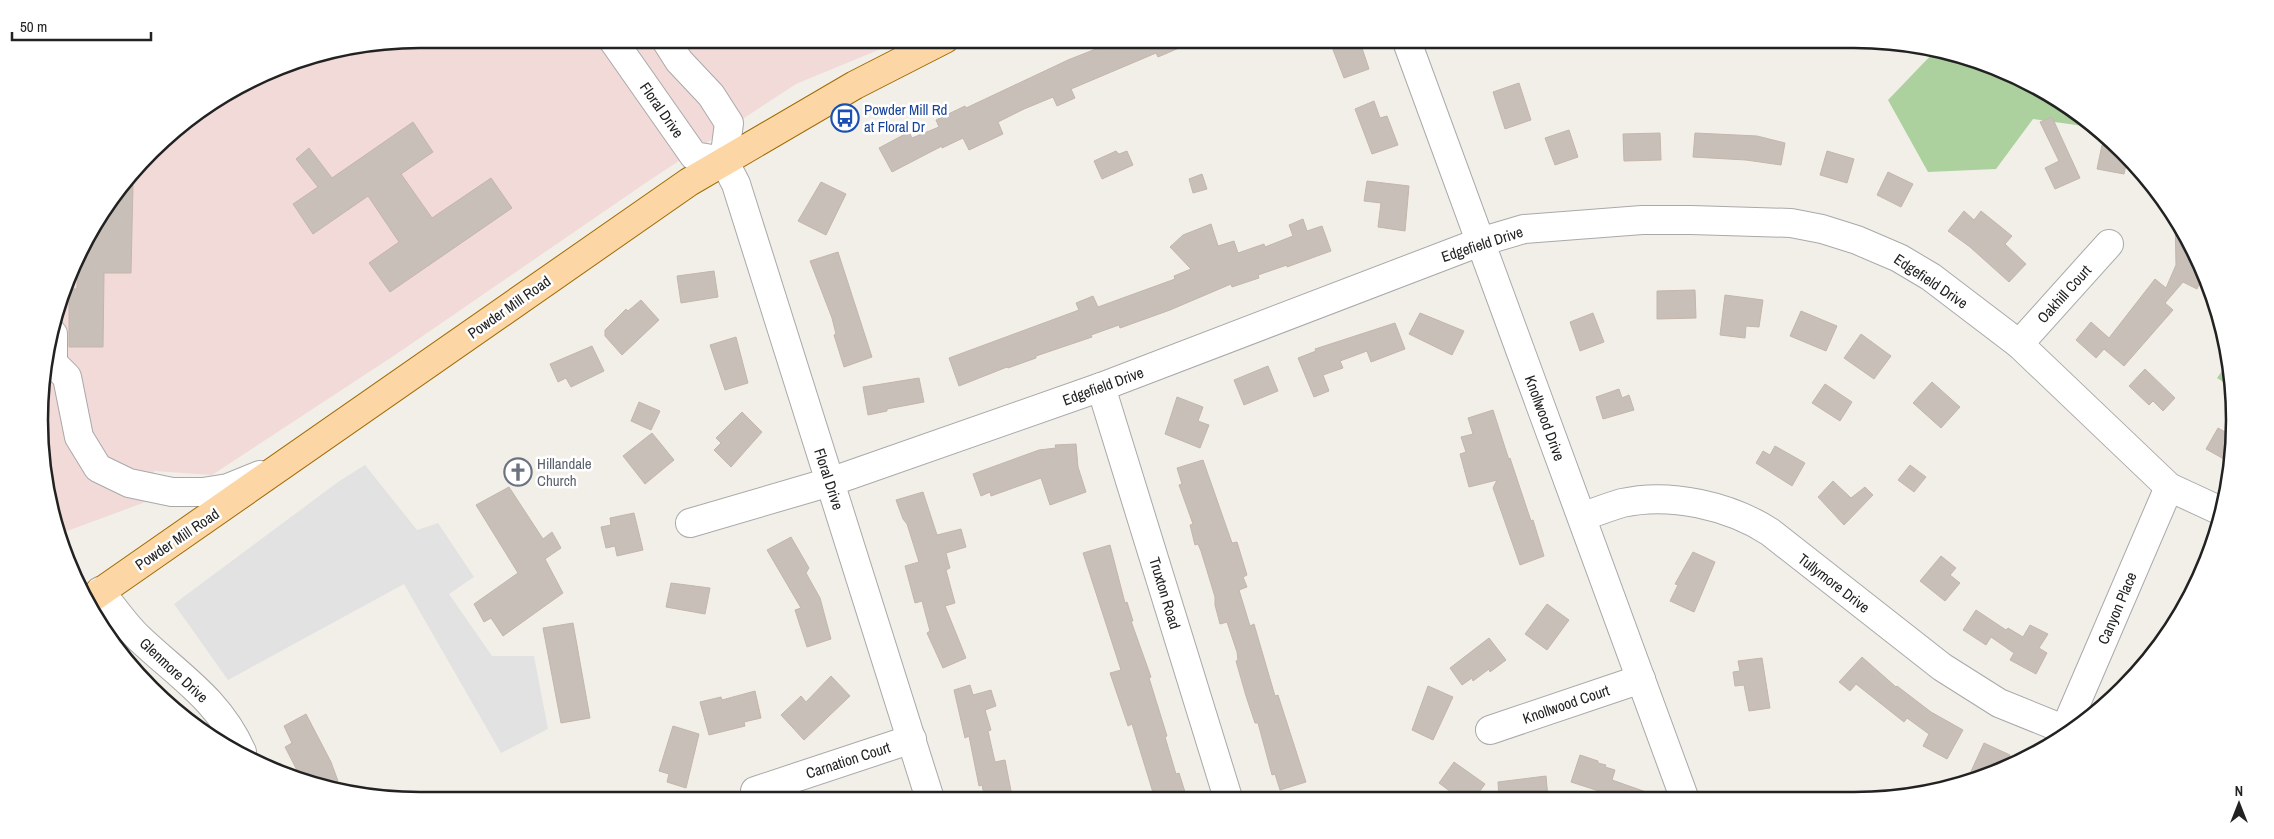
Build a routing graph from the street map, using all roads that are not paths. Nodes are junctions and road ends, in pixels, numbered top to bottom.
1 (618, 48) edge
2 (671, 48) edge
3 (927, 48) edge
4 (1409, 48) edge
5 (724, 161) junction
6 (1480, 242) junction
7 (2109, 244) dead end
8 (2019, 344) junction
9 (51, 372) edge
10 (1102, 387) junction
11 (282, 466) junction
12 (830, 482) junction
13 (2169, 487) junction
14 (2216, 509) edge
15 (1582, 517) junction
16 (690, 523) dead end
17 (92, 595) edge
18 (1641, 679) junction
19 (2070, 723) edge
20 (2062, 728) edge
21 (1490, 730) dead end
22 (912, 739) junction
23 (238, 744) edge
24 (755, 791) dead end
25 (928, 792) edge
26 (1226, 792) edge
27 (1682, 792) edge

1 - 5 street, Floral Drive
2 - 5 street
3 - 5 main road, Powder Mill Road
4 - 6 street, Knollwood Drive
5 - 11 main road, Powder Mill Road
5 - 12 street, Floral Drive
6 - 8 street, Edgefield Drive
6 - 10 street, Edgefield Drive
6 - 15 street, Knollwood Drive
7 - 8 street, Oakhill Court
8 - 13 street, Edgefield Drive
9 - 11 street
10 - 12 street, Edgefield Drive
10 - 26 street, Truxton Road
11 - 17 main road, Powder Mill Road
12 - 16 street, Edgefield Drive
12 - 22 street, Floral Drive
13 - 14 street, Edgefield Drive
13 - 19 street, Canyon Place
15 - 18 street, Knollwood Drive
15 - 20 street, Tullymore Drive
17 - 23 street, Glenmore Drive
18 - 21 street, Knollwood Court
18 - 27 street, Knollwood Drive
22 - 24 street, Carnation Court
22 - 25 street, Floral Drive

